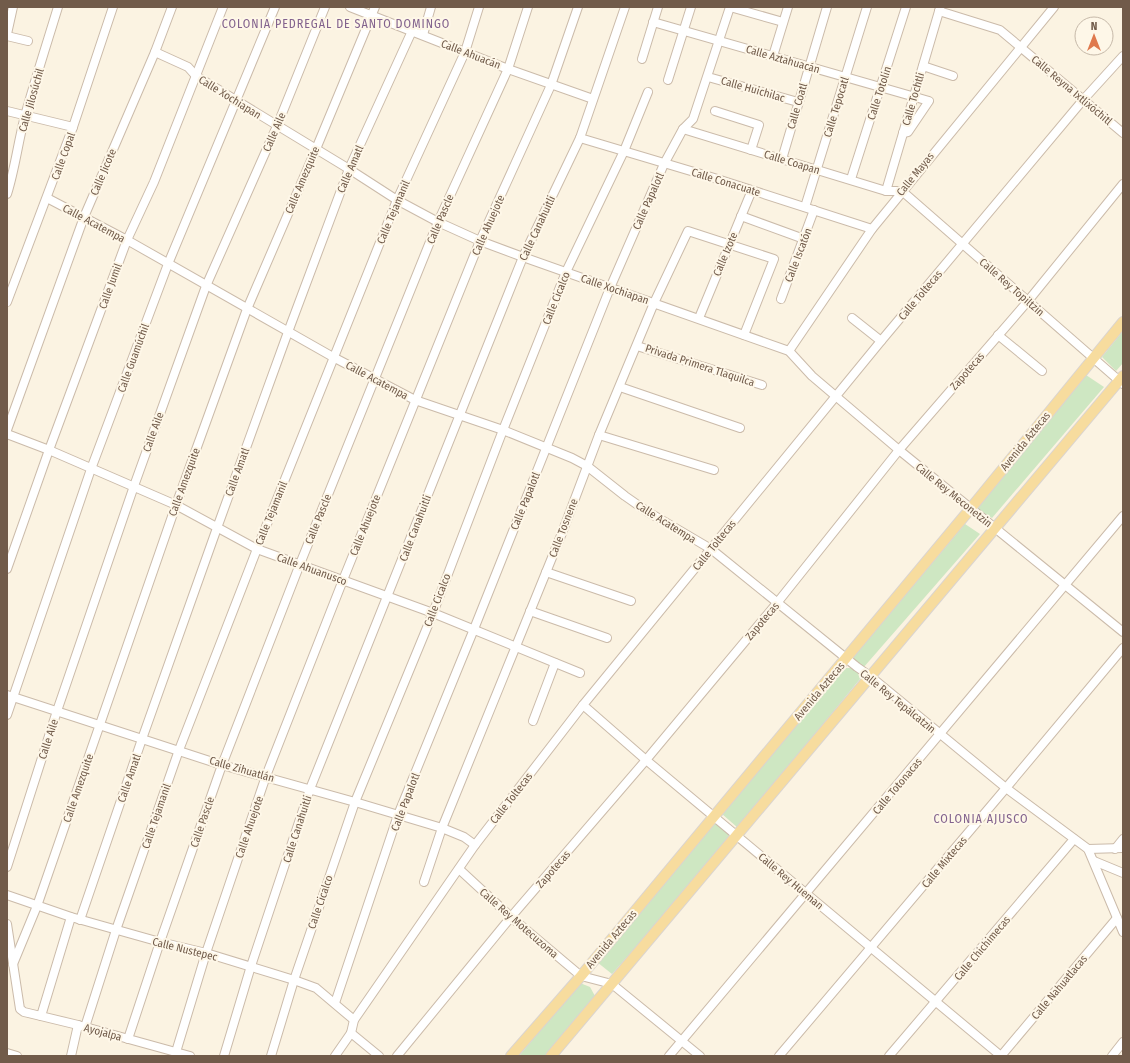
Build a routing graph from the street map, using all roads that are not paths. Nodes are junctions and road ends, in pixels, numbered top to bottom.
1 (13, 7) edge
2 (58, 7) edge
3 (113, 7) edge
4 (172, 7) edge
5 (223, 7) edge
6 (274, 7) edge
7 (325, 7) edge
8 (350, 7) edge
9 (375, 7) edge
10 (431, 7) edge
11 (480, 7) edge
12 (528, 7) edge
13 (578, 7) edge
14 (625, 7) edge
15 (658, 7) edge
16 (691, 7) edge
17 (730, 7) edge
18 (788, 7) edge
19 (827, 7) edge
20 (867, 7) edge
21 (906, 7) edge
22 (1054, 7) edge
23 (940, 9) edge
24 (371, 16) junction
25 (653, 22) junction
26 (783, 22) junction
27 (412, 31) junction
28 (683, 31) junction
29 (7, 35) edge
30 (423, 35) junction
31 (28, 41) dead end
32 (720, 41) junction
33 (1021, 47) junction
34 (155, 52) junction
35 (465, 52) junction
36 (773, 56) junction
37 (1123, 56) edge
38 (642, 60) dead end
39 (809, 66) junction
40 (923, 66) junction
41 (508, 69) junction
42 (196, 76) junction
43 (953, 76) dead end
44 (708, 77) junction
45 (845, 77) junction
46 (668, 80) dead end
47 (551, 85) junction
48 (881, 87) junction
49 (648, 92) dead end
50 (913, 97) junction
51 (593, 99) junction
52 (236, 100) junction
53 (1084, 100) junction
54 (798, 102) junction
55 (7, 111) edge
56 (715, 111) dead end
57 (25, 116) junction
58 (277, 126) junction
59 (73, 127) junction
60 (683, 129) junction
61 (903, 133) junction
62 (1123, 133) edge
63 (580, 138) junction
64 (316, 149) junction
65 (751, 150) junction
66 (624, 151) junction
67 (782, 159) junction
68 (664, 164) junction
69 (349, 169) junction
70 (817, 169) junction
71 (851, 180) junction
72 (1123, 184) edge
73 (752, 190) junction
74 (886, 191) junction
75 (902, 191) junction
76 (7, 194) edge
77 (47, 198) junction
78 (397, 200) junction
79 (805, 207) junction
80 (814, 210) junction
81 (741, 216) junction
82 (84, 217) junction
83 (438, 222) junction
84 (872, 228) junction
85 (804, 239) junction
86 (127, 240) junction
87 (480, 240) junction
88 (730, 244) junction
89 (963, 244) junction
90 (523, 257) junction
91 (168, 264) junction
92 (566, 272) junction
93 (206, 286) junction
94 (610, 288) junction
95 (781, 299) dead end
96 (1028, 301) junction
97 (7, 302) edge
98 (654, 303) junction
99 (247, 309) junction
100 (699, 318) junction
101 (852, 318) dead end
102 (1123, 322) edge
103 (288, 332) junction
104 (744, 335) junction
105 (998, 335) junction
106 (881, 341) junction
107 (637, 346) junction
108 (789, 351) junction
109 (333, 357) junction
110 (1093, 358) junction
111 (1042, 371) dead end
112 (374, 378) junction
113 (1122, 380) edge
114 (762, 385) dead end
115 (620, 386) junction
116 (836, 397) junction
117 (415, 400) junction
118 (458, 416) junction
119 (740, 428) dead end
120 (7, 430) edge
121 (503, 430) junction
122 (7, 434) edge
123 (599, 435) junction
124 (546, 447) junction
125 (49, 450) junction
126 (899, 450) junction
127 (587, 466) junction
128 (91, 469) junction
129 (714, 470) dead end
130 (134, 486) junction
131 (176, 505) junction
132 (971, 508) junction
133 (1123, 516) edge
134 (216, 528) junction
135 (994, 528) junction
136 (257, 549) junction
137 (711, 549) junction
138 (300, 564) junction
139 (7, 569) edge
140 (546, 572) junction
141 (343, 580) junction
142 (1065, 585) junction
143 (388, 597) junction
144 (631, 601) dead end
145 (777, 603) junction
146 (530, 611) junction
147 (432, 613) junction
148 (474, 629) junction
149 (1123, 632) edge
150 (607, 638) dead end
151 (515, 647) junction
152 (1123, 648) edge
153 (846, 658) junction
154 (555, 663) junction
155 (580, 673) dead end
156 (870, 676) junction
157 (10, 696) edge
158 (583, 705) junction
159 (57, 711) junction
160 (7, 715) edge
161 (533, 721) dead end
162 (100, 725) junction
163 (940, 735) junction
164 (142, 739) junction
165 (179, 750) junction
166 (646, 760) junction
167 (222, 765) junction
168 (266, 776) junction
169 (1006, 788) junction
170 (310, 789) junction
171 (355, 802) junction
172 (398, 815) junction
173 (714, 816) junction
174 (442, 828) junction
175 (737, 836) junction
176 (1074, 839) junction
177 (1123, 839) edge
178 (475, 845) junction
179 (1119, 848) edge
180 (1088, 849) junction
181 (1094, 861) junction
182 (7, 867) edge
183 (458, 870) junction
184 (1123, 873) edge
185 (424, 882) dead end
186 (806, 894) junction
187 (7, 895) edge
188 (37, 906) junction
189 (71, 917) junction
190 (511, 918) junction
191 (1117, 918) junction
192 (80, 920) junction
193 (7, 924) edge
194 (116, 930) junction
195 (1123, 932) edge
196 (160, 942) junction
197 (870, 948) junction
198 (206, 953) junction
199 (13, 964) junction
200 (251, 966) junction
201 (581, 976) junction
202 (294, 980) junction
203 (612, 984) junction
204 (936, 1002) junction
205 (335, 1003) junction
206 (41, 1016) junction
207 (354, 1020) junction
208 (82, 1026) junction
209 (351, 1032) junction
210 (128, 1039) junction
211 (682, 1041) junction
212 (1123, 1042) edge
213 (176, 1052) junction
214 (7, 1054) edge
215 (17, 1056) edge
216 (71, 1056) edge
217 (190, 1056) edge
218 (224, 1056) edge
219 (271, 1056) edge
220 (335, 1056) edge
221 (379, 1056) edge
222 (397, 1056) edge
223 (511, 1056) edge
224 (551, 1056) edge
225 (669, 1056) edge
226 (700, 1056) edge
227 (779, 1056) edge
228 (890, 1056) edge
229 (1001, 1056) edge
230 (1112, 1056) edge

1 - 29 street
2 - 57 street, Calle Jilosúchil
3 - 59 street, Calle Copal
4 - 34 street, Calle Jicote
5 - 42 street, Calle Jumil
6 - 52 street, Calle Guamúchil
7 - 58 street, Calle Aile
8 - 24 street, Calle Ahuacán
9 - 24 street, Calle Amezquite
10 - 30 street
11 - 35 street, Calle Tejamanil
12 - 41 street, Calle Pascle
13 - 47 street, Calle Ahuejote
14 - 51 street, Calle Canahuitli
15 - 25 street
16 - 28 street
17 - 26 street
17 - 32 street, Calle Papalotl
18 - 26 street
19 - 39 street, Calle Coatl
20 - 45 street, Calle Tepocatl
21 - 48 street, Calle Totolin
22 - 33 street, Calle Mayas
23 - 33 street, Calle Reyna Ixtlixóchitl
23 - 40 street, Calle Tochtli
24 - 27 street, Calle Ahuacán
24 - 64 street, Calle Amezquite
25 - 28 street, Calle Aztahuacán
25 - 38 street
26 - 36 street
27 - 30 street, Calle Ahuacán
27 - 69 street, Calle Amatl
28 - 32 street, Calle Aztahuacán
28 - 46 street
29 - 31 street
30 - 35 street, Calle Ahuacán
32 - 36 street, Calle Aztahuacán
32 - 44 street, Calle Papalotl
33 - 53 street, Calle Reyna Ixtlixóchitl
33 - 75 street, Calle Mayas
34 - 42 street, Calle Xochiapan
34 - 82 street, Calle Jicote
35 - 41 street, Calle Ahuacán
35 - 78 street, Calle Tejamanil
36 - 39 street, Calle Aztahuacán
37 - 53 street, Calle Toltecas
39 - 45 street, Calle Aztahuacán
39 - 54 street, Calle Coatl
40 - 43 street
40 - 50 street, Calle Tochtli
41 - 47 street, Calle Ahuacán
41 - 83 street, Calle Pascle
42 - 52 street, Calle Xochiapan
42 - 86 street, Calle Jumil
44 - 54 street, Calle Huichilac
44 - 60 street, Calle Papalotl
45 - 48 street, Calle Aztahuacán
45 - 70 street, Calle Tepocatl
47 - 51 street, Calle Ahuacán
47 - 87 street, Calle Ahuejote
48 - 50 street, Calle Aztahuacán
48 - 71 street, Calle Totolin
49 - 66 street, Calle Cicalco
50 - 61 street, Calle Tochtli
50 - 61 street, Calle Aztahuacán
51 - 63 street, Calle Canahuitli
52 - 58 street, Calle Xochiapan
52 - 91 street, Calle Guamúchil
53 - 62 street, Calle Reyna Ixtlixóchitl
53 - 89 street, Calle Toltecas
54 - 67 street, Calle Coatl
55 - 57 street
56 - 65 street
57 - 59 street
57 - 76 street, Calle Jilosúchil
58 - 64 street, Calle Xochiapan
58 - 93 street, Calle Aile
59 - 77 street, Calle Copal
60 - 65 street, Calle Coapan
60 - 68 street, Calle Papalotl
61 - 74 street, Calle Tochtli
63 - 66 street, Calle Conacuate
63 - 90 street, Calle Canahuitli
64 - 69 street, Calle Xochiapan
64 - 99 street, Calle Amezquite
65 - 67 street, Calle Coapan
66 - 68 street, Calle Conacuate
66 - 92 street, Calle Cicalco
67 - 70 street, Calle Coapan
68 - 73 street, Calle Conacuate
68 - 94 street, Calle Papalotl
69 - 78 street, Calle Xochiapan
69 - 103 street, Calle Amatl
70 - 71 street, Calle Coapan
70 - 79 street, Calle Tepocatl
71 - 74 street, Calle Coapan
72 - 96 street, Zapotecas
73 - 79 street, Calle Conacuate
73 - 81 street, Calle Izote
74 - 75 street, Calle Coapan
75 - 84 street, Calle Mayas
75 - 89 street, Calle Rey Topiltzin
77 - 82 street, Calle Acatempa
77 - 97 street, Calle Copal
78 - 83 street, Calle Xochiapan
78 - 109 street, Calle Tejamanil
79 - 80 street, Calle Conacuate
80 - 84 street, Calle Conacuate
80 - 85 street, Calle Iscatón
81 - 85 street
81 - 88 street, Calle Izote
82 - 86 street, Calle Acatempa
82 - 120 street, Calle Jicote
83 - 87 street, Calle Xochiapan
83 - 112 street, Calle Pascle
84 - 108 street, Calle Mayas
85 - 95 street, Calle Iscatón
86 - 91 street, Calle Acatempa
86 - 125 street, Calle Jumil
87 - 90 street, Calle Xochiapan
87 - 117 street, Calle Ahuejote
88 - 98 street, Calle Tosnene
88 - 100 street, Calle Izote
88 - 104 street
89 - 96 street, Calle Rey Topiltzin
89 - 106 street, Calle Toltecas
90 - 92 street, Calle Xochiapan
90 - 118 street, Calle Canahuitli
91 - 93 street, Calle Acatempa
91 - 128 street, Calle Guamúchil
92 - 94 street, Calle Xochiapan
92 - 121 street, Calle Cicalco
93 - 99 street, Calle Acatempa
93 - 130 street, Calle Aile
94 - 98 street, Calle Xochiapan
94 - 124 street, Calle Papalotl
96 - 105 street, Zapotecas
96 - 110 street, Calle Rey Topiltzin
98 - 100 street, Calle Xochiapan
98 - 107 street, Calle Tosnene
99 - 103 street, Calle Acatempa
99 - 131 street, Calle Amezquite
100 - 104 street, Calle Xochiapan
101 - 106 street
102 - 110 main road, Avenida Aztecas
103 - 109 street, Calle Acatempa
103 - 134 street, Calle Amatl
104 - 108 street, Calle Xochiapan
105 - 111 street
105 - 126 street, Zapotecas
106 - 116 street, Calle Toltecas
107 - 114 street, Privada Primera Tlaquilca
107 - 115 street, Calle Tosnene
108 - 116 street, Calle Rey Meconetzin
109 - 112 street, Calle Acatempa
109 - 136 street, Calle Tejamanil
110 - 113 street, Calle Rey Topiltzin
110 - 132 main road, Avenida Aztecas
112 - 117 street, Calle Acatempa
112 - 138 street, Calle Pascle
113 - 135 main road
115 - 119 street
115 - 123 street, Calle Tosnene
116 - 126 street, Calle Rey Meconetzin
116 - 137 street, Calle Toltecas
117 - 118 street, Calle Acatempa
117 - 141 street, Calle Ahuejote
118 - 121 street, Calle Acatempa
118 - 143 street, Calle Canahuitli
121 - 124 street, Calle Acatempa
121 - 147 street, Calle Cicalco
122 - 125 street, Calle Ahuanusco
123 - 127 street, Calle Tosnene
123 - 129 street
124 - 127 street, Calle Acatempa
124 - 148 street, Calle Papalotl
125 - 128 street, Calle Ahuanusco
125 - 139 street, Calle Jumil
126 - 132 street, Calle Rey Meconetzin
126 - 145 street, Zapotecas
127 - 137 street, Calle Acatempa
127 - 140 street, Calle Tosnene
128 - 130 street, Calle Ahuanusco
128 - 157 street, Calle Guamúchil
130 - 131 street, Calle Ahuanusco
130 - 159 street, Calle Aile
131 - 134 street, Calle Ahuanusco
131 - 162 street, Calle Amezquite
132 - 135 street, Calle Rey Meconetzin
132 - 153 main road, Avenida Aztecas
133 - 142 street, Calle Totonacas
134 - 136 street, Calle Ahuanusco
134 - 164 street, Calle Amatl
135 - 142 street, Calle Rey Meconetzin
135 - 156 main road
136 - 138 street, Calle Ahuanusco
136 - 165 street, Calle Tejamanil
137 - 145 street, Calle Rey Tepálcatzin
137 - 158 street, Calle Toltecas
138 - 141 street, Calle Ahuanusco
138 - 167 street, Calle Pascle
140 - 144 street
140 - 146 street, Calle Tosnene
141 - 143 street, Calle Ahuanusco
141 - 168 street, Calle Ahuejote
142 - 149 street, Calle Rey Meconetzin
142 - 163 street, Calle Totonacas
143 - 147 street, Calle Ahuanusco
143 - 170 street, Calle Canahuitli
145 - 153 street, Calle Rey Tepálcatzin
145 - 166 street, Zapotecas
146 - 150 street
146 - 151 street, Calle Tosnene
147 - 148 street, Calle Ahuanusco
147 - 171 street, Calle Cicalco
148 - 151 street, Calle Ahuanusco
148 - 172 street, Calle Papalotl
151 - 154 street, Calle Ahuanusco
151 - 174 street, Calle Tosnene
152 - 169 street, Calle Mixtecas
153 - 156 street, Calle Rey Tepálcatzin
153 - 173 main road, Avenida Aztecas
154 - 155 street, Calle Ahuanusco
154 - 161 street
156 - 163 street, Calle Rey Tepálcatzin
156 - 175 main road
157 - 159 street, Calle Zihuatlán
157 - 160 street, Calle Guamúchil
158 - 166 street, Calle Rey Hueman
158 - 178 street, Calle Toltecas
159 - 162 street, Calle Zihuatlán
159 - 182 street, Calle Aile
162 - 164 street, Calle Zihuatlán
162 - 188 street, Calle Amezquite
163 - 169 street, Calle Rey Tepálcatzin
163 - 186 street, Calle Totonacas
164 - 165 street, Calle Zihuatlán
164 - 192 street, Calle Amatl
165 - 167 street, Calle Zihuatlán
165 - 194 street, Calle Tejamanil
166 - 173 street, Calle Rey Hueman
166 - 190 street, Zapotecas
167 - 168 street, Calle Zihuatlán
167 - 196 street, Calle Pascle
168 - 170 street, Calle Zihuatlán
168 - 198 street, Calle Ahuejote
169 - 176 street, Calle Rey Tepálcatzin
169 - 197 street, Calle Mixtecas
170 - 171 street, Calle Zihuatlán
170 - 200 street, Calle Canahuitli
171 - 172 street, Calle Zihuatlán
171 - 202 street, Calle Cicalco
172 - 174 street, Calle Zihuatlán
172 - 205 street, Calle Papalotl
173 - 175 street, Calle Rey Hueman
173 - 201 main road, Avenida Aztecas
174 - 178 street, Calle Zihuatlán
174 - 185 street, Calle Tosnene
175 - 186 street, Calle Rey Hueman
175 - 203 main road
176 - 180 street, Calle Rey Tepálcatzin
176 - 204 street, Calle Chichimecas
177 - 179 street
178 - 183 street, Calle Toltecas
179 - 180 street
180 - 181 street
181 - 184 street
181 - 191 street
183 - 190 street, Calle Rey Motecuzoma
183 - 207 street, Calle Toltecas
186 - 197 street, Calle Rey Hueman
186 - 211 street, Calle Totonacas
187 - 188 street, Calle Nustepec
188 - 189 street, Calle Nustepec
188 - 199 street, Calle Amezquite
189 - 192 street, Calle Nustepec
189 - 206 street
190 - 201 street, Calle Rey Motecuzoma
190 - 222 street, Zapotecas
191 - 195 street
191 - 229 street, Calle Nahuatlacas
192 - 194 street, Calle Nustepec
193 - 199 street
194 - 196 street, Calle Nustepec
194 - 208 street, Calle Tejamanil
196 - 198 street, Calle Nustepec
196 - 210 street, Calle Pascle
197 - 204 street, Calle Rey Hueman
197 - 227 street, Calle Mixtecas
198 - 200 street, Calle Nustepec
198 - 213 street, Calle Ahuejote
199 - 206 street, Ayojalpa
200 - 202 street, Calle Nustepec
200 - 218 street, Calle Canahuitli
201 - 203 street
201 - 223 main road, Avenida Aztecas
202 - 205 street, Calle Nustepec
202 - 219 street, Calle Cicalco
203 - 211 street
203 - 224 main road
204 - 228 street, Calle Chichimecas
204 - 229 street, Calle Rey Hueman
205 - 207 street, Calle Nustepec
206 - 208 street, Ayojalpa
207 - 209 street, Calle Toltecas
208 - 210 street, Ayojalpa
208 - 216 street, Calle Tejamanil
209 - 220 street, Calle Toltecas
209 - 221 street
210 - 213 street, Ayojalpa
211 - 225 street, Calle Totonacas
211 - 226 street
212 - 230 street
213 - 217 street, Ayojalpa
214 - 215 street

